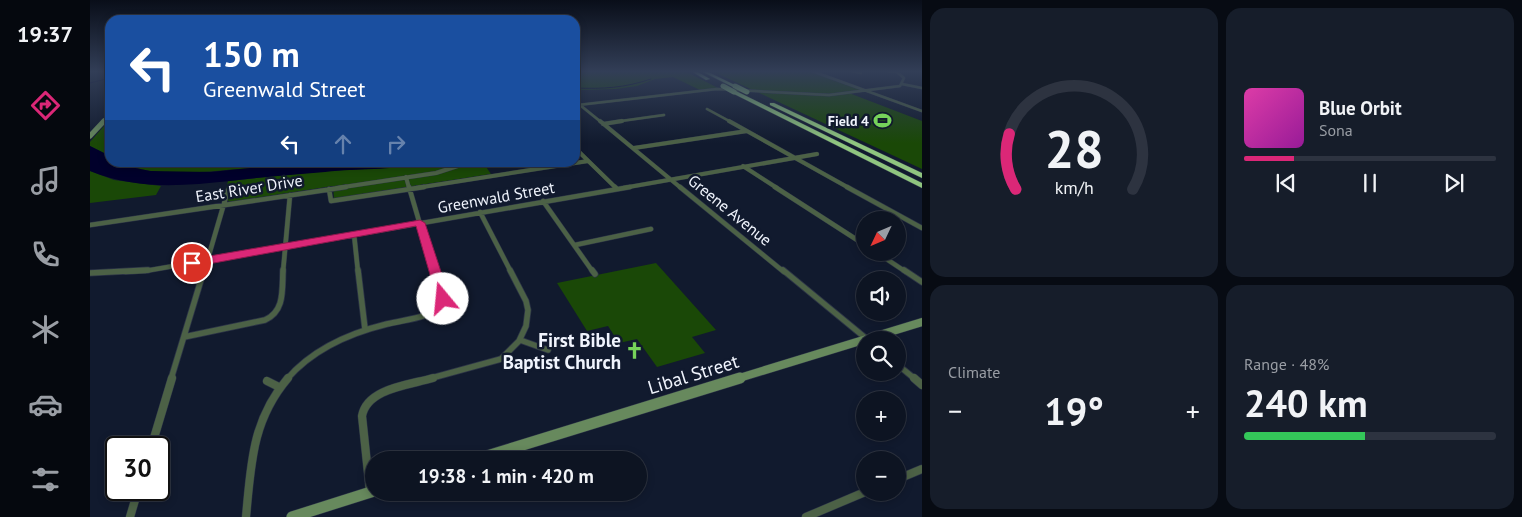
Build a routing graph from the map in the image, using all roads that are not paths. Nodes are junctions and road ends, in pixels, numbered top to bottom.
1 (655, 95) edge
2 (747, 95) edge
3 (754, 95) edge
4 (806, 95) edge
5 (828, 95) edge
6 (879, 95) edge
7 (580, 103) edge
8 (580, 106) edge
9 (707, 110) dead end
10 (922, 111) edge
11 (664, 116) dead end
12 (105, 120) edge
13 (603, 124) junction
14 (748, 131) junction
15 (90, 136) edge
16 (634, 148) junction
17 (580, 153) edge
18 (817, 154) dead end
19 (795, 157) junction
20 (588, 161) junction
21 (580, 162) edge
22 (743, 166) junction
23 (455, 167) edge
24 (550, 167) edge
25 (922, 176) edge
26 (406, 177) junction
27 (671, 179) junction
28 (922, 186) edge
29 (616, 188) junction
30 (329, 189) junction
31 (410, 189) junction
32 (228, 190) dead end
33 (290, 195) junction
34 (543, 201) junction
35 (224, 205) junction
36 (480, 212) junction
37 (420, 223) junction
38 (90, 225) edge
39 (922, 228) edge
40 (651, 229) dead end
41 (354, 234) junction
42 (856, 239) edge
43 (575, 245) junction
44 (285, 246) junction
45 (207, 260) junction
46 (890, 261) edge
47 (90, 273) edge
48 (595, 274) dead end
49 (922, 282) edge
50 (922, 322) edge
51 (365, 330) junction
52 (857, 331) edge
53 (893, 331) edge
54 (184, 337) junction
55 (520, 340) junction
56 (856, 342) edge
57 (548, 350) dead end
58 (906, 371) edge
59 (266, 381) dead end
60 (922, 385) edge
61 (279, 387) junction
62 (155, 436) edge
63 (367, 451) edge
64 (503, 451) edge
65 (922, 469) edge
66 (906, 476) edge
67 (365, 494) edge
68 (856, 496) edge
69 (135, 501) edge
70 (130, 517) edge
71 (246, 517) edge
72 (292, 517) edge
73 (806, 517) edge

1 - 7 street
2 - 28 highway
3 - 25 highway, bridge
4 - 5 street
6 - 10 street
8 - 13 street, Greene Avenue
9 - 14 street
11 - 13 street
12 - 15 street
13 - 16 street, Greene Avenue
14 - 16 street
14 - 19 street
16 - 27 street, Greene Avenue
17 - 20 street
18 - 19 street, Greenwald Street
19 - 22 street, Greenwald Street
19 - 39 street
20 - 21 street
20 - 29 street
22 - 27 street, Greenwald Street
22 - 42 street
23 - 26 street, East River Drive
24 - 31 street
26 - 30 street, East River Drive
26 - 31 street
27 - 29 street, Greenwald Street
27 - 52 street, Greene Avenue
29 - 34 street, Greenwald Street
30 - 31 street
30 - 33 street, East River Drive
31 - 37 street
32 - 35 street
33 - 35 street, East River Drive
33 - 44 street
34 - 36 street, Greenwald Street
34 - 43 street
35 - 38 street, East River Drive
35 - 45 street
36 - 37 street, Greenwald Street
36 - 55 street
37 - 41 street, Greenwald Street
37 - 51 street
40 - 43 street
41 - 44 street, Greenwald Street
41 - 51 street
43 - 48 street
44 - 45 street, Greenwald Street
44 - 54 street
45 - 47 street, Greenwald Street
45 - 54 street
46 - 49 street
50 - 53 street, Libal Street
51 - 61 street
54 - 62 street
55 - 57 street
55 - 63 street
56 - 64 street, Libal Street
58 - 60 street
59 - 61 street
61 - 71 street
65 - 66 street
67 - 72 street
68 - 73 street
69 - 70 street

